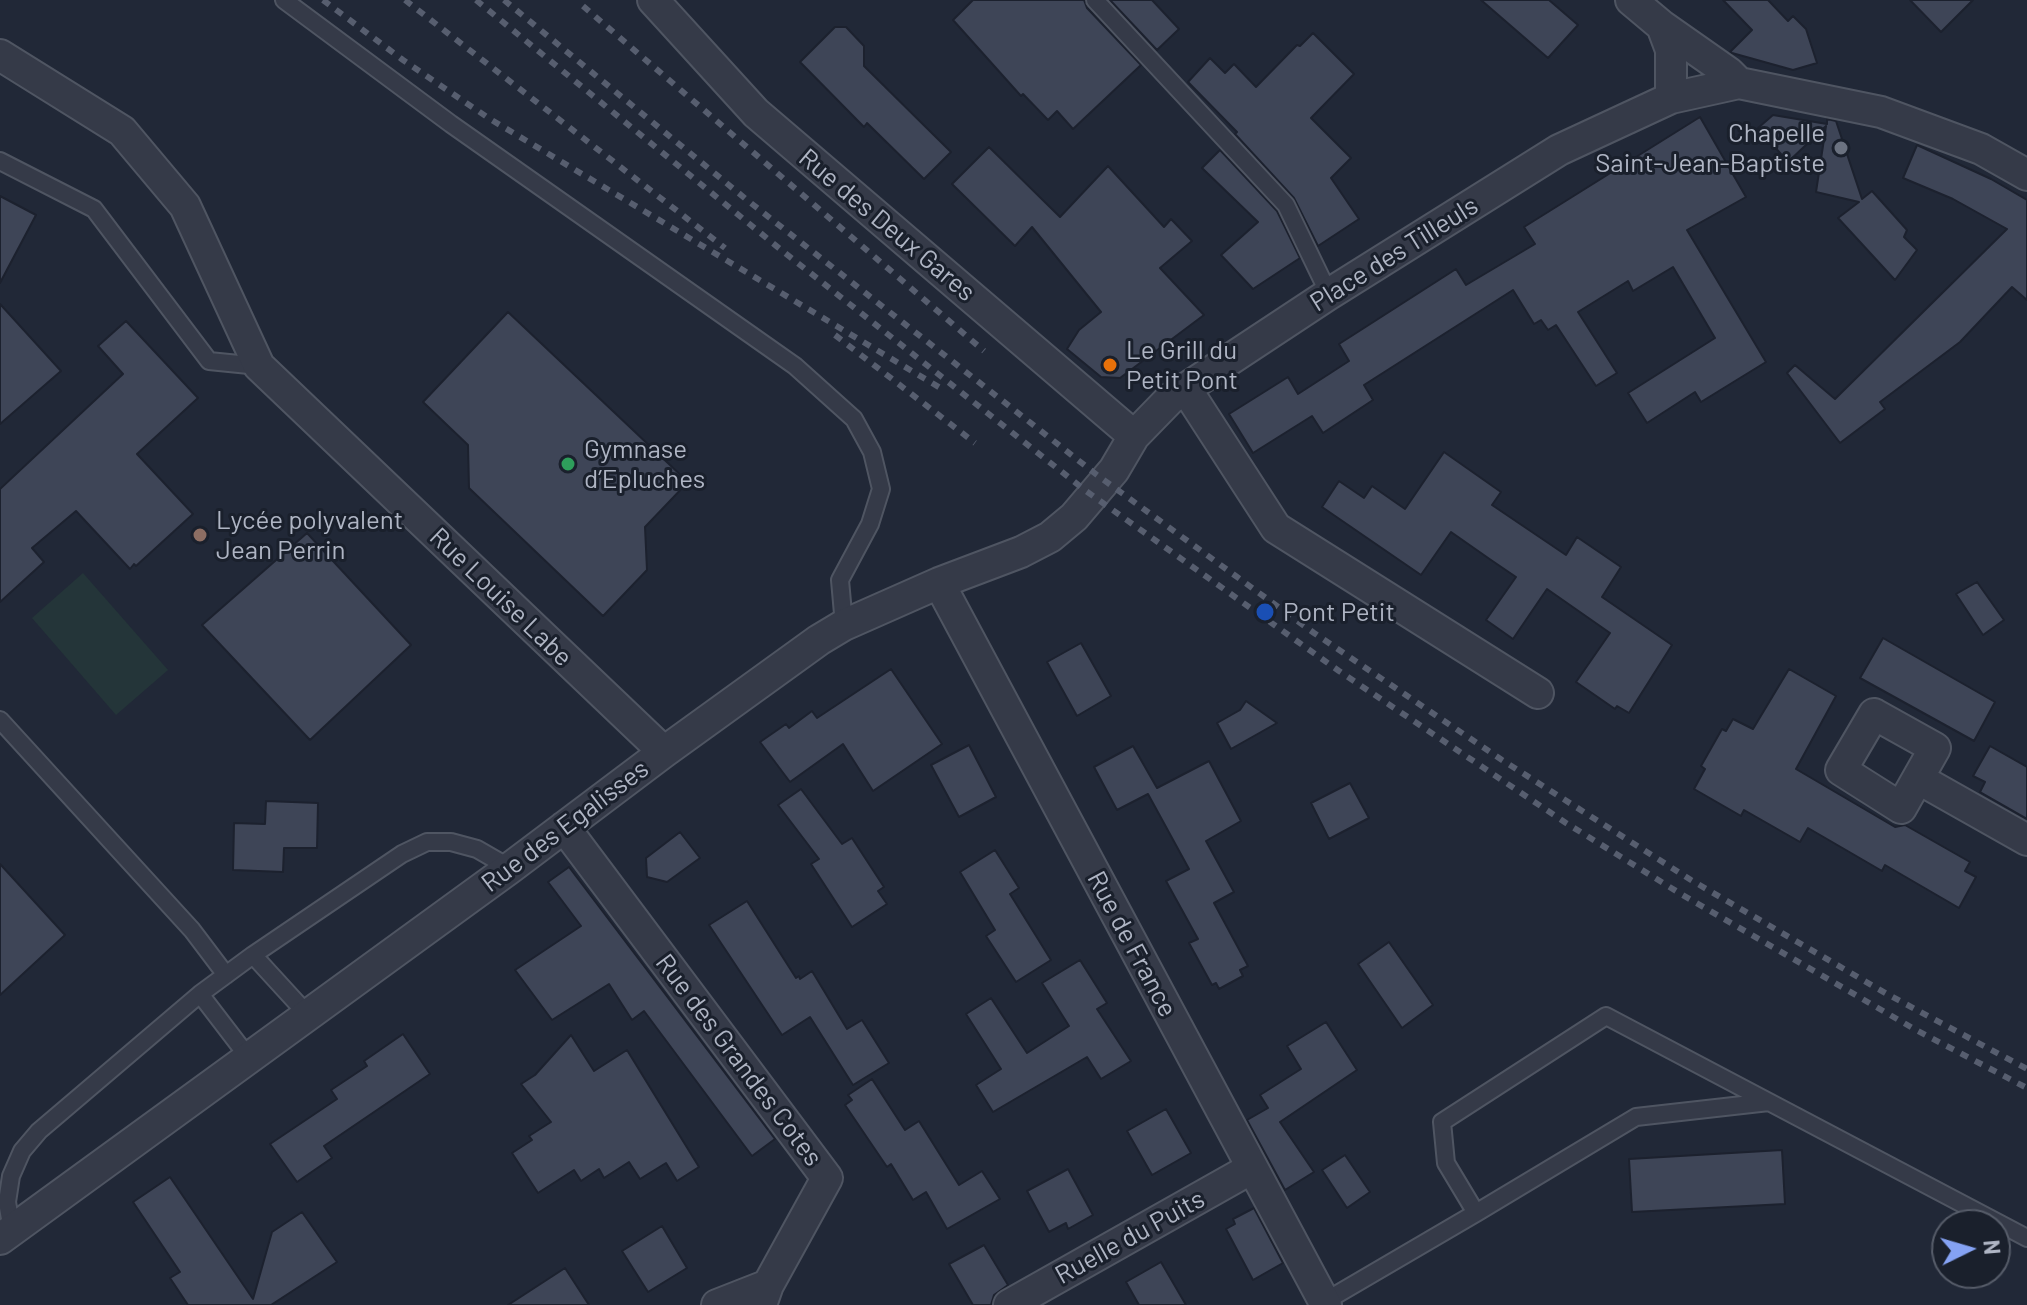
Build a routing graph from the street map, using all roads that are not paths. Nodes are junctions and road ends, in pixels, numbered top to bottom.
1 (284, 0) edge
2 (653, 0) edge
3 (1095, 0) edge
4 (1631, 0) edge
5 (1662, 26) junction
6 (0, 55) edge
7 (1739, 83) junction
8 (1671, 98) junction
9 (0, 161) edge
10 (2027, 175) edge
11 (1329, 294) junction
12 (259, 366) junction
13 (1186, 389) junction
14 (1134, 436) junction
15 (939, 583) junction
16 (844, 625) junction
17 (1538, 693) dead end
18 (0, 720) edge
19 (664, 752) junction
20 (1919, 779) dead end
21 (564, 827) junction
22 (2027, 840) edge
23 (510, 868) junction
24 (253, 955) junction
25 (226, 975) junction
26 (200, 994) junction
27 (307, 1014) junction
28 (249, 1058) junction
29 (1769, 1102) junction
30 (1252, 1168) junction
31 (1476, 1213) junction
32 (6, 1235) edge
33 (2027, 1238) edge
34 (764, 1295) edge
35 (1325, 1303) edge
36 (717, 1305) edge
37 (1009, 1305) edge

1 - 16 lane
2 - 14 street, Rue des Deux Gares
3 - 11 lane
4 - 5 street
5 - 7 street
5 - 8 street
6 - 12 street, Rue Louise Labe
7 - 8 street, Place des Tilleuls
7 - 10 street
8 - 11 street, Place des Tilleuls
9 - 12 lane
11 - 13 street, Place des Tilleuls
12 - 19 street, Rue Louise Labe
13 - 14 street, Place des Tilleuls
13 - 17 street
14 - 15 street, Rue des Egalisses
15 - 16 street, Rue des Egalisses
15 - 30 street, Rue de France
16 - 19 street, Rue des Egalisses
18 - 25 lane
19 - 21 street, Rue des Egalisses
20 - 22 street
21 - 23 street, Rue des Egalisses
21 - 34 street, Rue des Grandes Cotes
23 - 24 lane
23 - 27 street, Rue des Egalisses
24 - 25 lane
24 - 27 lane
25 - 26 lane
26 - 28 lane
26 - 32 lane
27 - 28 street, Rue des Egalisses
28 - 32 street, Rue des Egalisses
29 - 31 lane
29 - 31 lane
29 - 33 lane
30 - 35 street, Rue de France
30 - 37 street, Ruelle du Puits
31 - 35 lane
34 - 36 street

